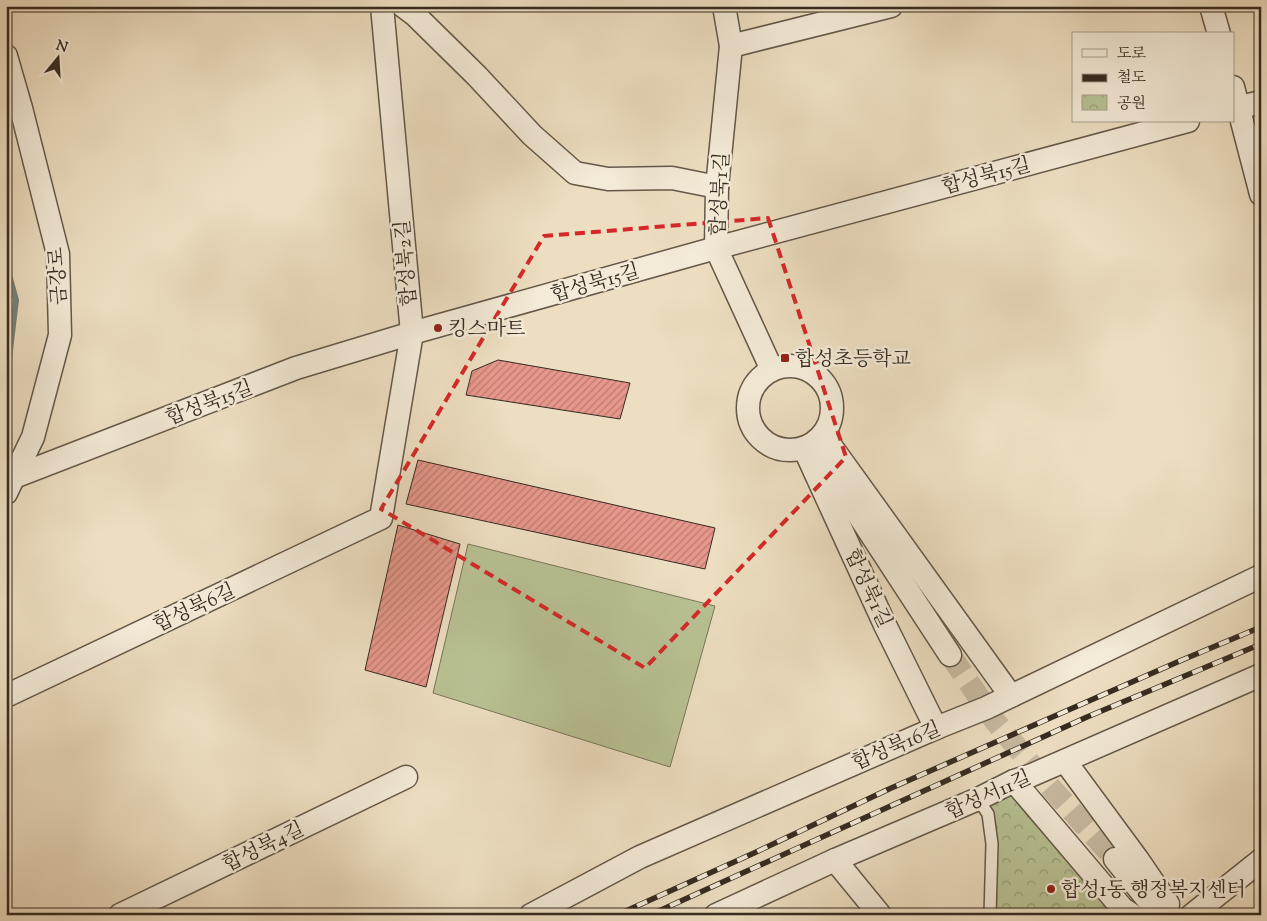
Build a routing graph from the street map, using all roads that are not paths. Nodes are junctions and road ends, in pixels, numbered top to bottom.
1 (382, 6) edge
2 (403, 6) edge
3 (724, 6) edge
4 (891, 6) edge
5 (1211, 6) edge
6 (1218, 32) edge
7 (731, 46) junction
8 (6, 56) edge
9 (1235, 101) edge
10 (1261, 102) edge
11 (14, 110) edge
12 (1184, 122) edge
13 (717, 187) junction
14 (1261, 194) edge
15 (716, 248) junction
16 (412, 333) junction
17 (772, 370) junction
18 (813, 442) junction
19 (10, 485) edge
20 (381, 518) joint
21 (1261, 576) edge
22 (950, 655) tunnel mouth
23 (1261, 675) edge
24 (6, 696) edge
25 (1010, 696) junction
26 (936, 728) junction
27 (1065, 761) junction
28 (406, 778) dead end
29 (1014, 781) junction
30 (978, 799) junction
31 (1115, 859) tunnel mouth
32 (835, 860) junction
33 (1261, 860) edge
34 (120, 915) edge
35 (531, 915) edge
36 (716, 915) edge
37 (880, 915) edge
38 (990, 915) edge
39 (1132, 915) edge
40 (1160, 915) edge
41 (1167, 915) edge
42 (1192, 915) edge

1 - 16 street, 합성북2길
2 - 13 street
3 - 7 street, 합성북1길
4 - 7 street
5 - 6 street
7 - 13 street, 합성북1길
8 - 11 street, 금강로
9 - 10 street
9 - 14 street
11 - 19 street, 금강로
12 - 15 street, 합성북15길
13 - 15 street, 합성북1길
15 - 16 street, 합성북15길
15 - 17 street, 합성북1길
16 - 19 street, 합성북15길
16 - 20 street, 합성북2길
17 - 18 street
17 - 18 street
18 - 22 street
18 - 25 street
18 - 26 street, 합성북1길
20 - 24 street, 합성북6길
21 - 25 street, 합성북16길
23 - 27 street, 합성서11길
25 - 26 street, 합성북16길
26 - 35 street, 합성북16길
27 - 29 street, 합성서11길
27 - 41 street
28 - 34 street, 합성북4길
29 - 30 street, 합성서11길
29 - 39 street
30 - 32 street, 합성서11길
30 - 38 lane
31 - 40 street
32 - 36 street, 합성서11길
32 - 37 street
33 - 42 street

